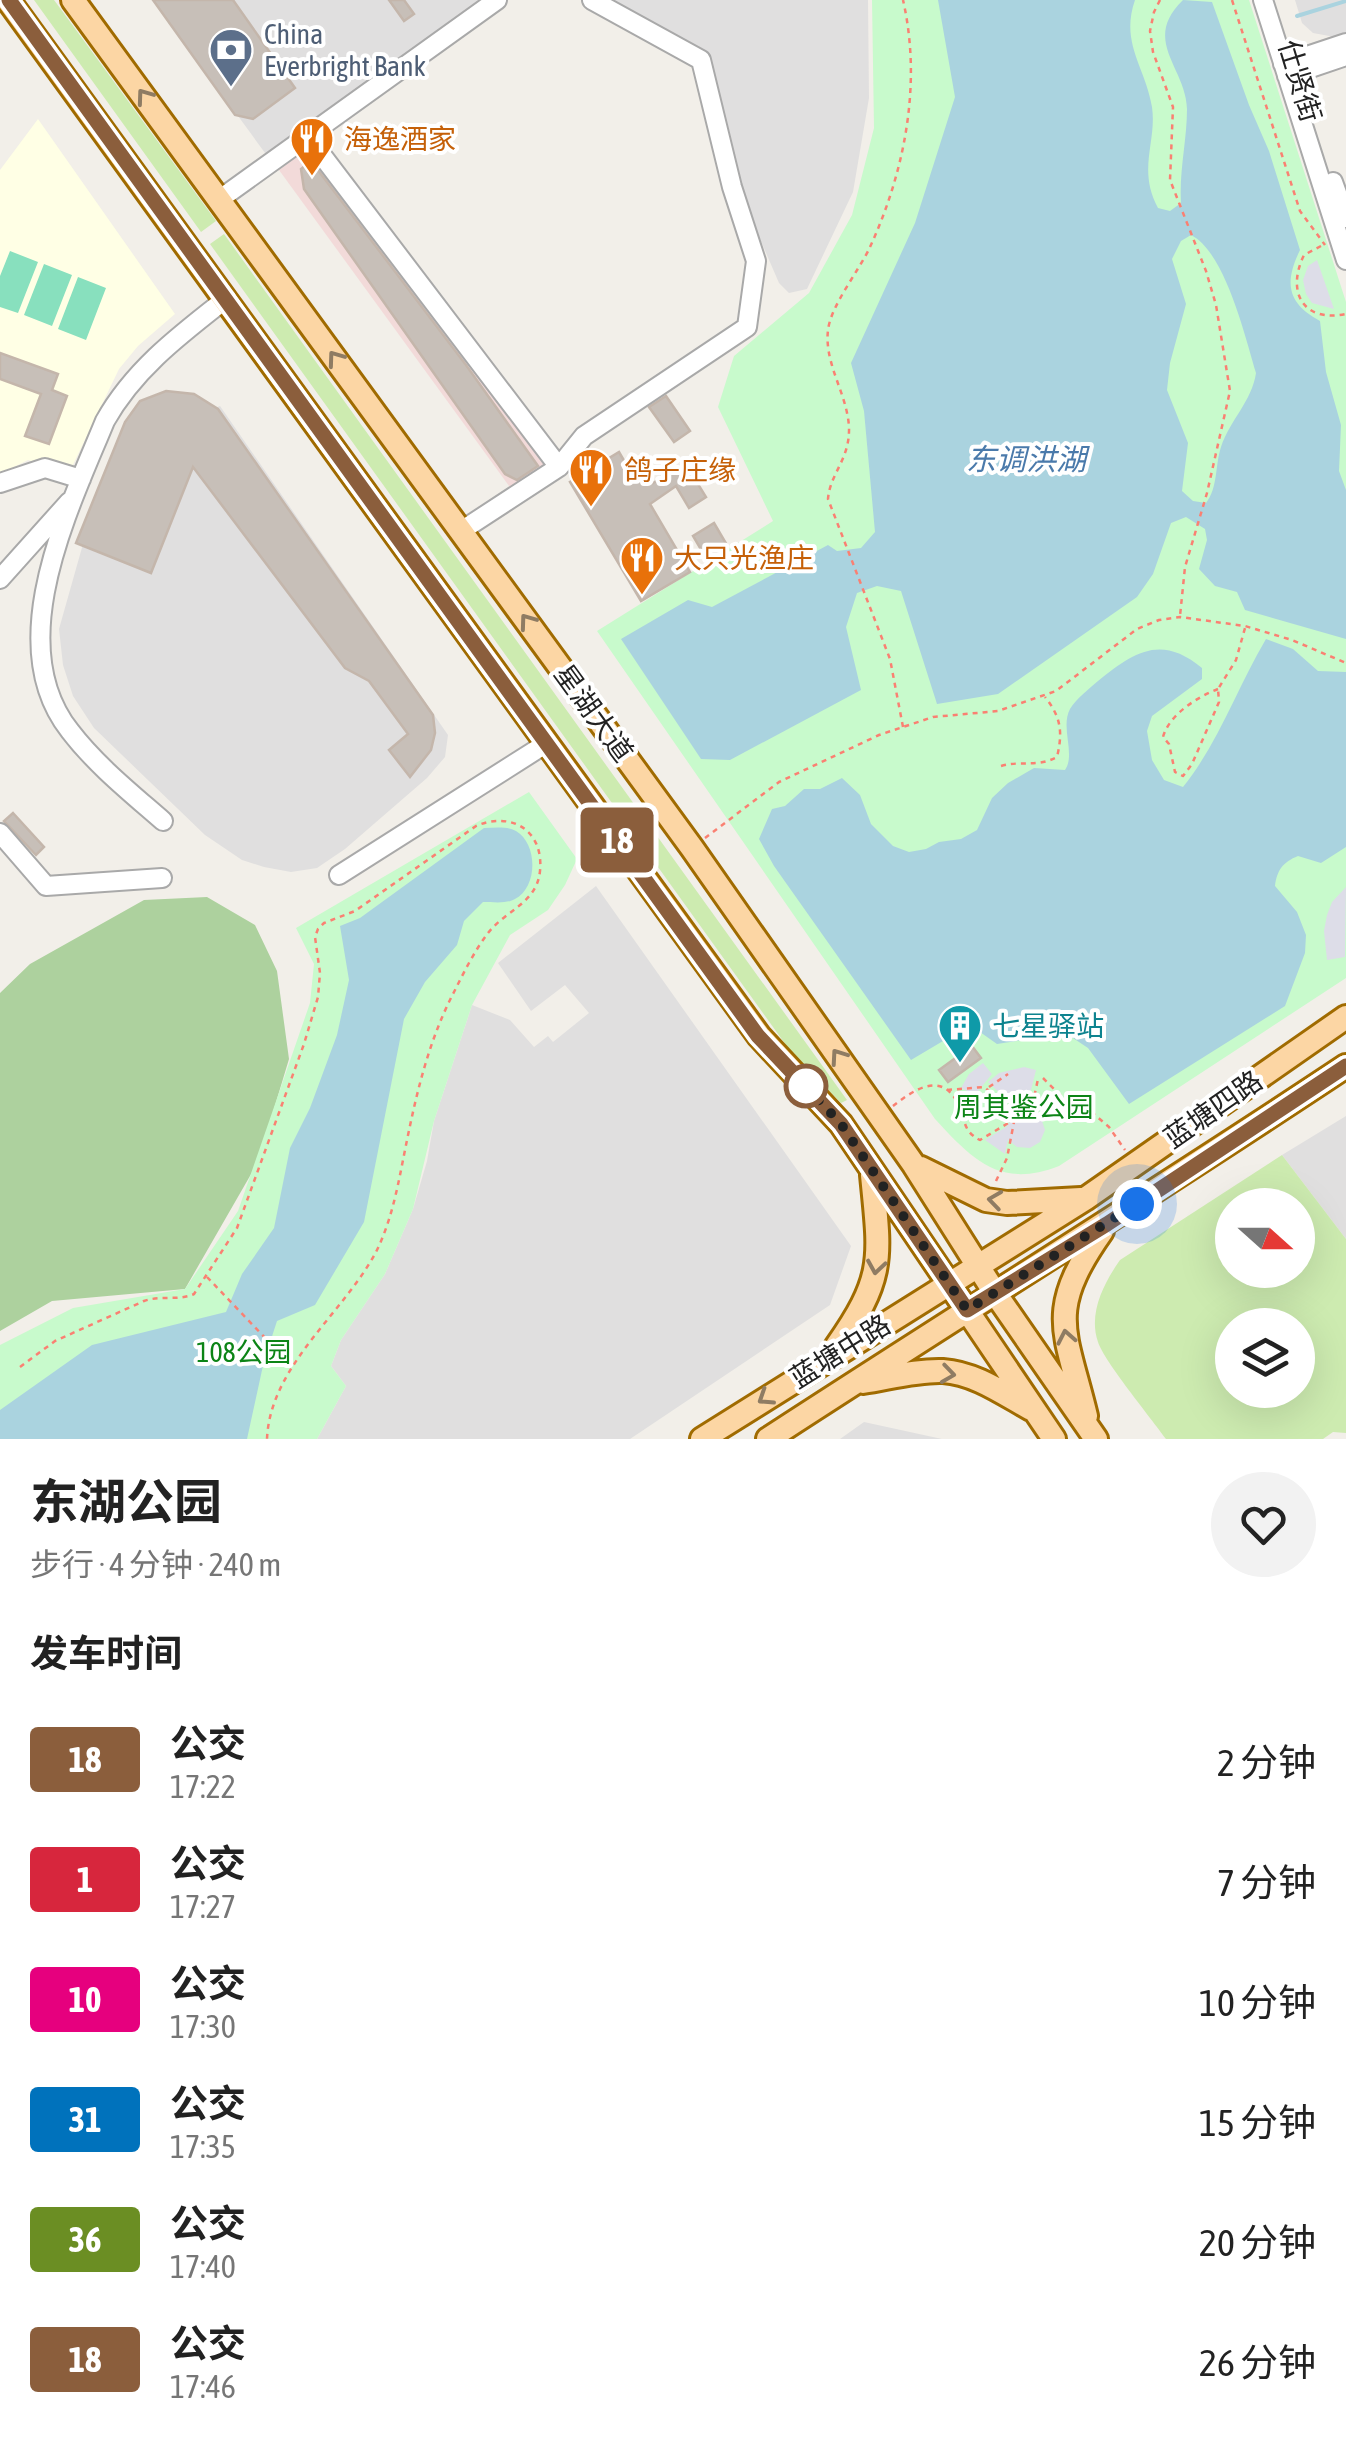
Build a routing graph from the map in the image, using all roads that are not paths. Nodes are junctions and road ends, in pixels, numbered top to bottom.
1 (8, 0) edge
2 (74, 0) edge
3 (498, 0) edge
4 (592, 0) edge
5 (1263, 0) edge
6 (1276, 0) edge
7 (1346, 43) edge
8 (1346, 56) edge
9 (1290, 68) junction
10 (308, 136) junction
11 (220, 199) junction
12 (1346, 218) edge
13 (1346, 260) edge
14 (226, 298) junction
15 (559, 467) junction
16 (0, 483) edge
17 (79, 484) junction
18 (462, 532) junction
19 (5, 572) edge
20 (47, 576) junction
21 (547, 743) junction
22 (164, 821) dead end
23 (0, 832) edge
24 (339, 875) dead end
25 (162, 878) dead end
26 (1346, 1020) edge
27 (1346, 1044) edge
28 (1346, 1066) edge
29 (875, 1110) junction
30 (841, 1124) junction
31 (914, 1164) junction
32 (872, 1170) junction
33 (1084, 1198) junction
34 (1107, 1224) junction
35 (978, 1265) junction
36 (948, 1283) junction
37 (995, 1292) junction
38 (967, 1310) junction
39 (828, 1358) junction
40 (854, 1383) junction
41 (1034, 1410) junction
42 (1093, 1435) edge
43 (702, 1439) edge
44 (768, 1439) edge
45 (1054, 1439) edge

1 - 14 main road, 星湖大道
11 -> 2 main road, 星湖大道
3 - 10 street
4 - 15 street
5 - 9 street
6 - 9 street, 仕贤街
7 - 9 street
8 - 9 street
9 - 12 street, 仕贤街
9 - 13 street
10 - 11 street
10 - 15 street
18 -> 11 main road, 星湖大道
14 - 17 street
14 - 21 main road, 星湖大道
15 - 18 street
16 - 17 street
17 - 19 street
17 - 20 street
29 -> 18 main road, 星湖大道
19 - 20 street
20 - 22 street
21 - 24 street
21 - 30 main road, 星湖大道
23 - 25 street
26 - 27 main road
26 - 33 main road, 蓝塘四路
28 - 34 main road, 蓝塘四路
29 - 30 main road
29 - 31 main road, 星湖大道
30 - 32 main road, 星湖大道
33 -> 31 main road
31 - 35 main road, 星湖大道
32 - 36 main road, 星湖大道
32 -> 39 main road
33 - 35 main road, 蓝塘四路
34 - 37 main road, 蓝塘四路
42 -> 34 main road
35 - 36 main road, 蓝塘中路
35 - 37 main road, 星湖大道
36 - 38 main road, 星湖大道
36 - 39 main road, 蓝塘中路
37 - 38 main road, 蓝塘中路
37 - 42 main road, 星湖大道
38 - 40 main road, 蓝塘中路
38 - 41 main road, 星湖大道
39 -> 43 main road, 蓝塘中路
40 -> 41 main road
40 - 44 main road, 蓝塘中路
41 - 45 main road, 星湖大道

